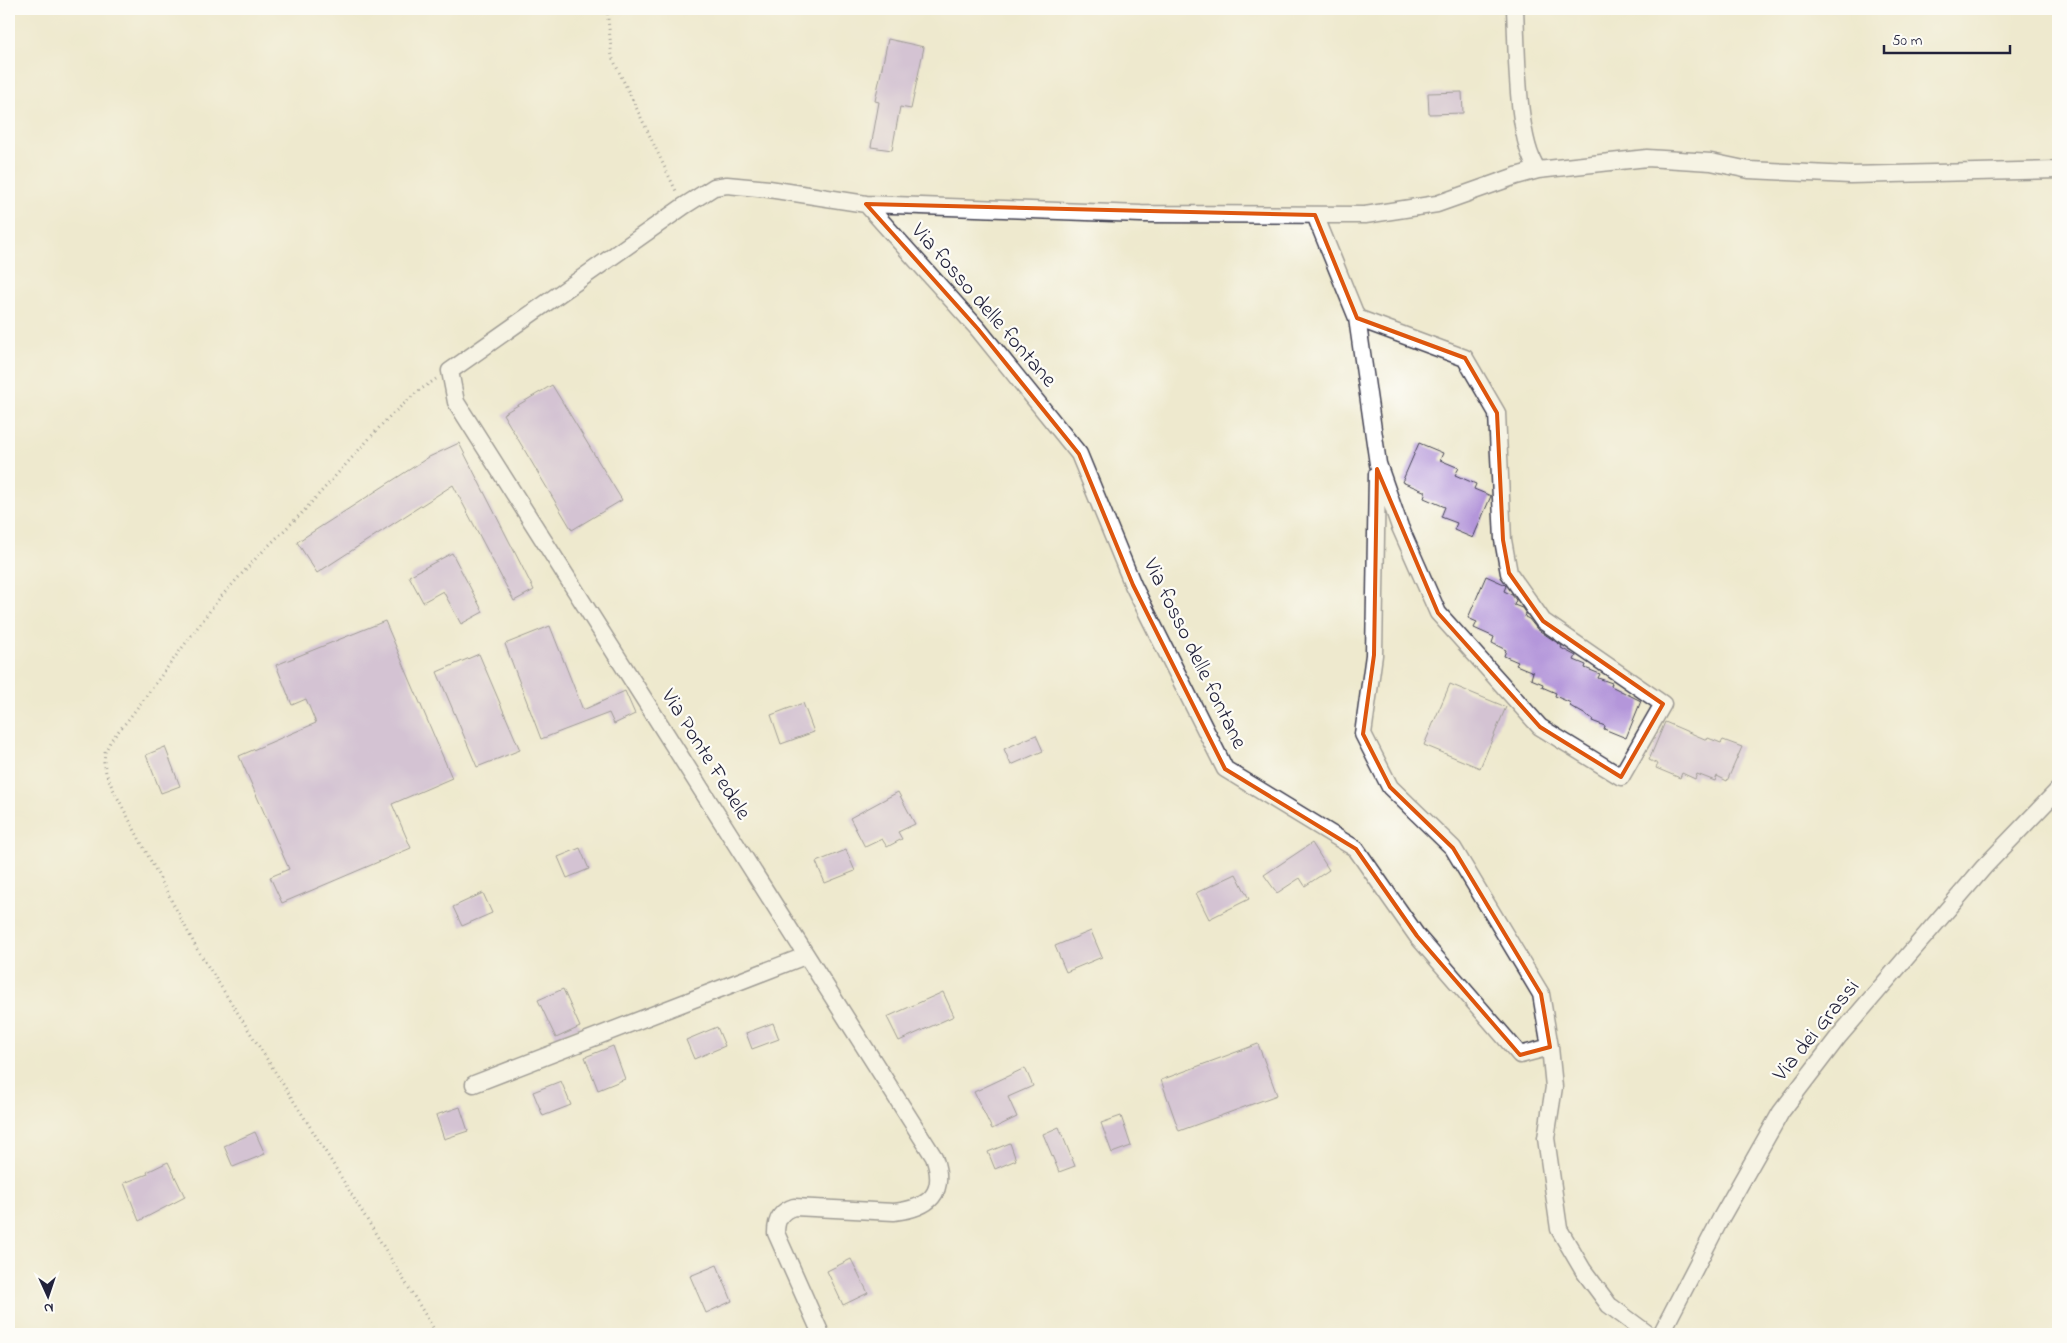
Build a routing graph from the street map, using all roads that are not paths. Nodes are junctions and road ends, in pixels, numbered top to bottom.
1 (1515, 9) edge
2 (1538, 170) junction
3 (2058, 170) edge
4 (866, 204) junction
5 (1315, 215) junction
6 (1357, 318) junction
7 (1378, 464) junction
8 (2058, 790) edge
9 (806, 956) junction
10 (1550, 1047) junction
11 (474, 1084) dead end
12 (821, 1334) edge
13 (1648, 1334) edge
14 (1661, 1334) edge

1 - 2 street
2 - 3 street
2 - 5 street
4 - 5 street
4 - 9 street, Via Ponte Fedele
4 - 10 street, Via fosso delle fontane
5 - 6 street
6 - 7 street
6 - 7 street
7 - 10 street
8 - 14 street, Via dei Grassi
9 - 11 street
9 - 12 street, Via Ponte Fedele
10 - 13 street

